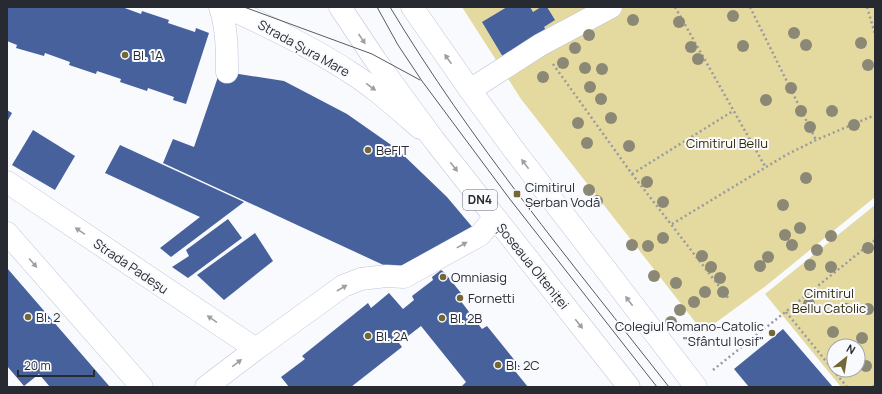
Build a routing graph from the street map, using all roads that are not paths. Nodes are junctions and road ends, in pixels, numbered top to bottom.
1 (220, 7) edge
2 (227, 7) edge
3 (340, 7) edge
4 (412, 7) edge
5 (612, 7) edge
6 (227, 72) dead end
7 (470, 90) junction
8 (434, 140) junction
9 (7, 182) edge
10 (494, 218) junction
11 (7, 233) edge
12 (256, 349) junction
13 (695, 386) edge
14 (142, 387) edge
15 (206, 387) edge
16 (629, 387) edge

1 - 6 street
2 -> 8 street, Strada Șura Mare
3 -> 8 street, Șoseaua Olteniței / DN4
7 -> 4 street
5 - 7 street
13 -> 7 street
8 -> 10 street, Șoseaua Olteniței / DN4
12 -> 9 street, Strada Padeșu
12 -> 10 street
10 -> 16 street, Șoseaua Olteniței / DN4
11 -> 14 street
15 -> 12 street

